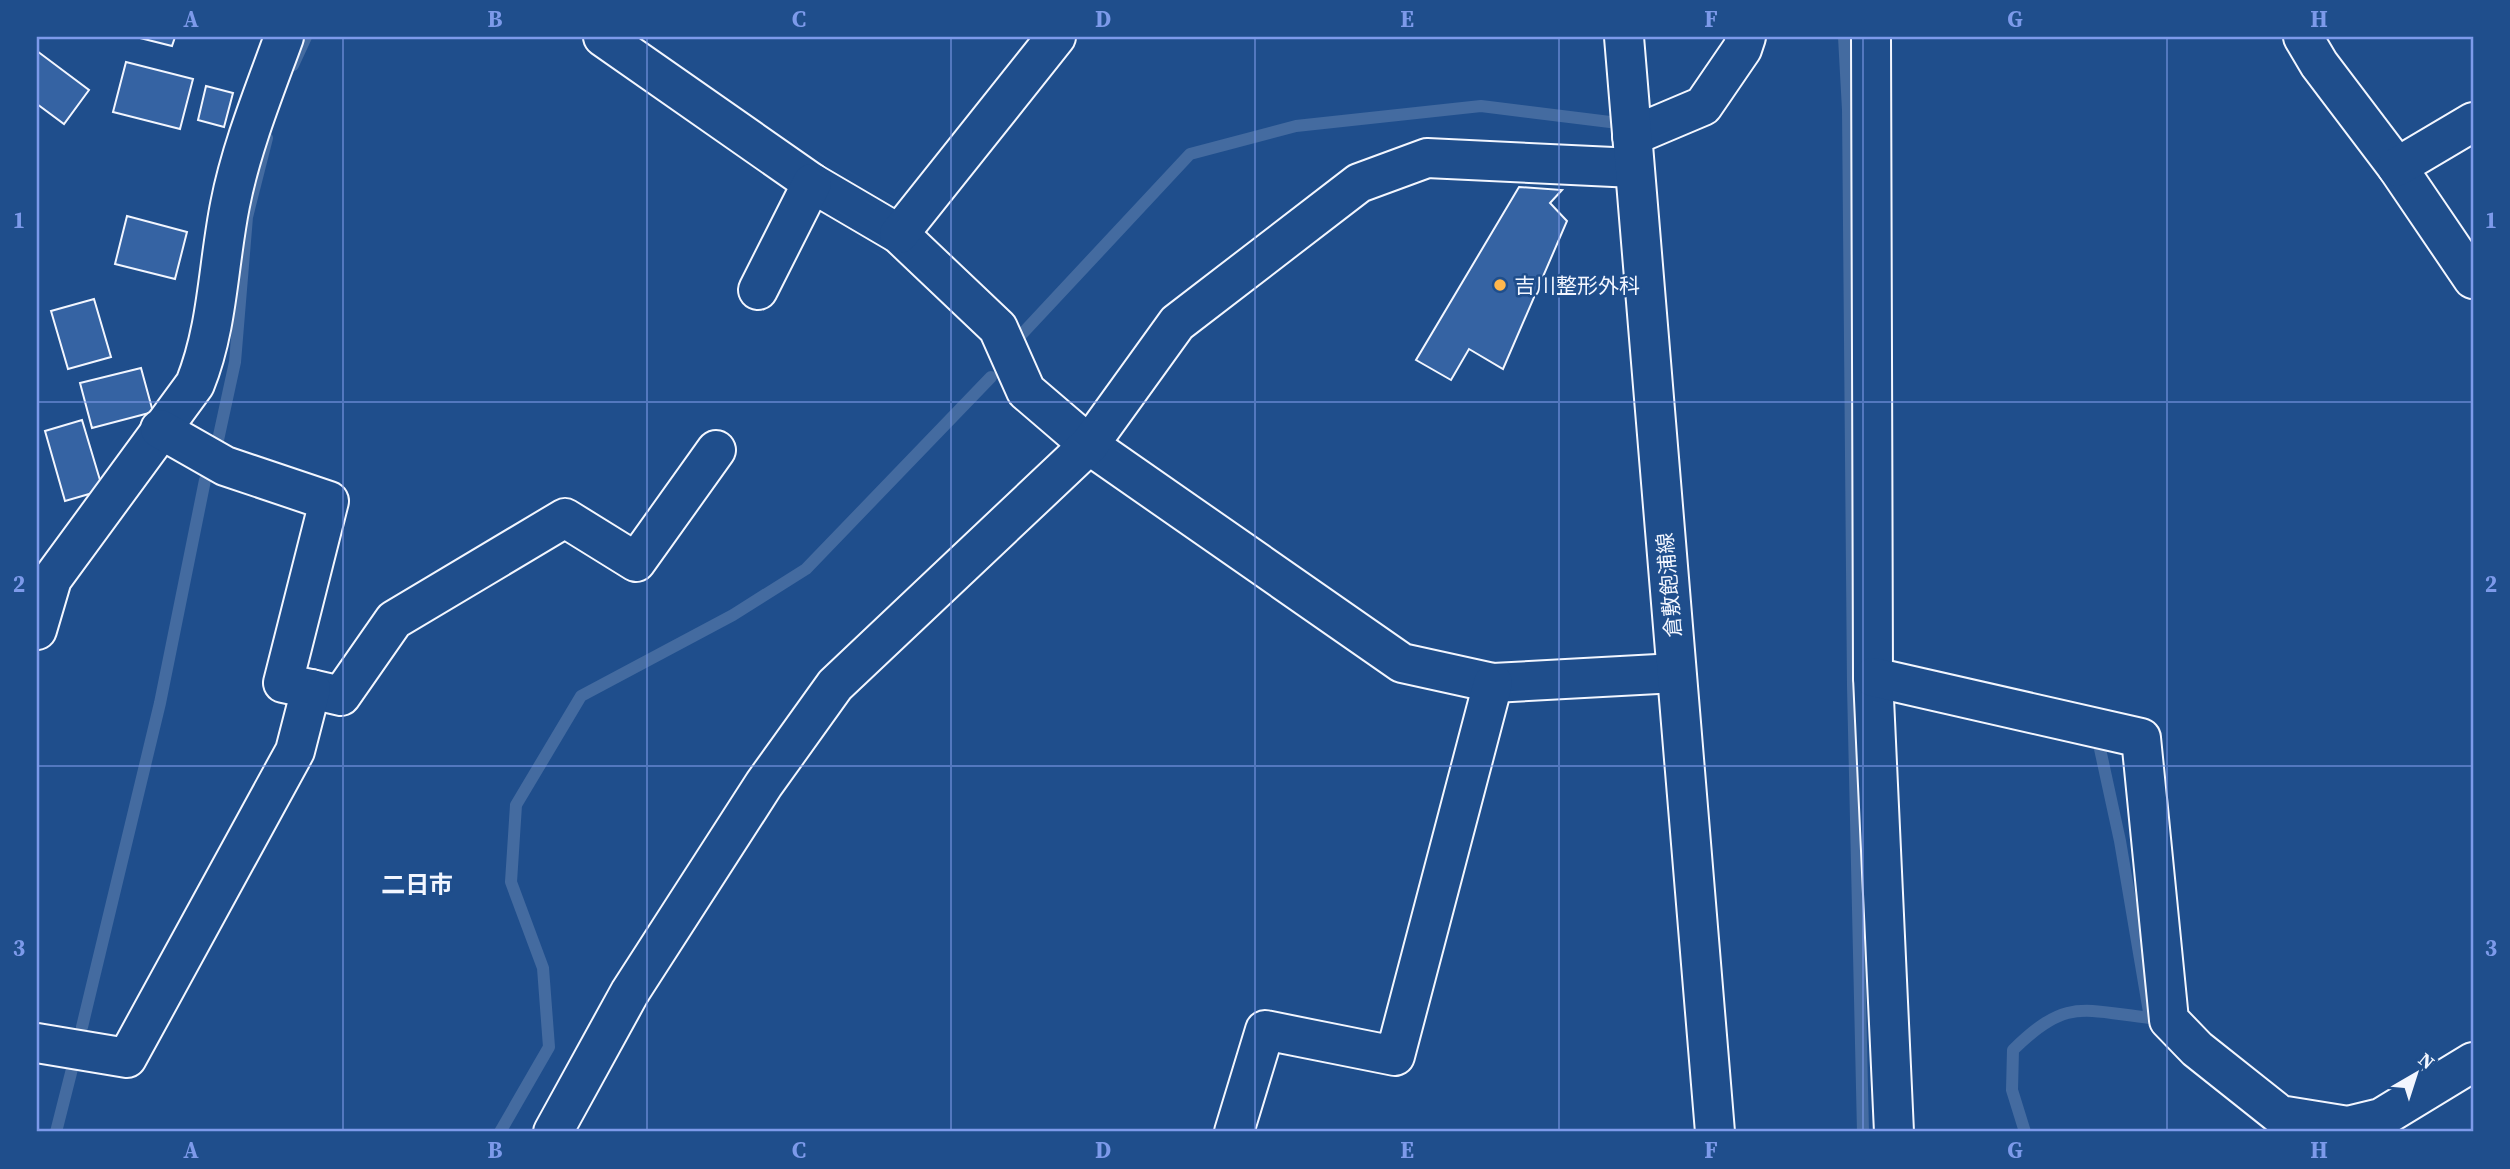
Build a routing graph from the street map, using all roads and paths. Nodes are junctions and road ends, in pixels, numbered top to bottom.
1 (284, 37) edge
2 (603, 37) edge
3 (1056, 37) edge
4 (1624, 37) edge
5 (1746, 37) edge
6 (1871, 37) edge
7 (2303, 37) edge
8 (2473, 122) edge
9 (1633, 152) junction
10 (2397, 167) junction
11 (812, 183) junction
12 (899, 234) junction
13 (2473, 279) edge
14 (758, 290) dead end
15 (160, 429) junction
16 (1089, 445) junction
17 (716, 450) dead end
18 (44, 569) edge
19 (37, 630) edge
20 (1676, 673) junction
21 (1873, 677) junction
22 (1493, 684) junction
23 (311, 689) junction
24 (37, 1043) edge
25 (2473, 1062) edge
26 (553, 1132) edge
27 (1234, 1132) edge
28 (1715, 1132) edge
29 (1894, 1132) edge

1 - 15 street
2 - 11 street
3 - 12 street
4 - 9 street, 倉敷飽浦線
5 - 9 street
6 - 21 street
7 - 10 street
8 - 10 street
9 - 16 street
9 - 20 street, 倉敷飽浦線
10 - 13 street
11 - 12 street
11 - 14 street
12 - 16 street
15 - 18 street
15 - 23 street
16 - 22 street
16 - 26 street
17 - 23 street
18 - 19 street
20 - 22 street
20 - 28 street, 倉敷飽浦線
21 - 25 street
21 - 29 street
22 - 27 street
23 - 24 street

